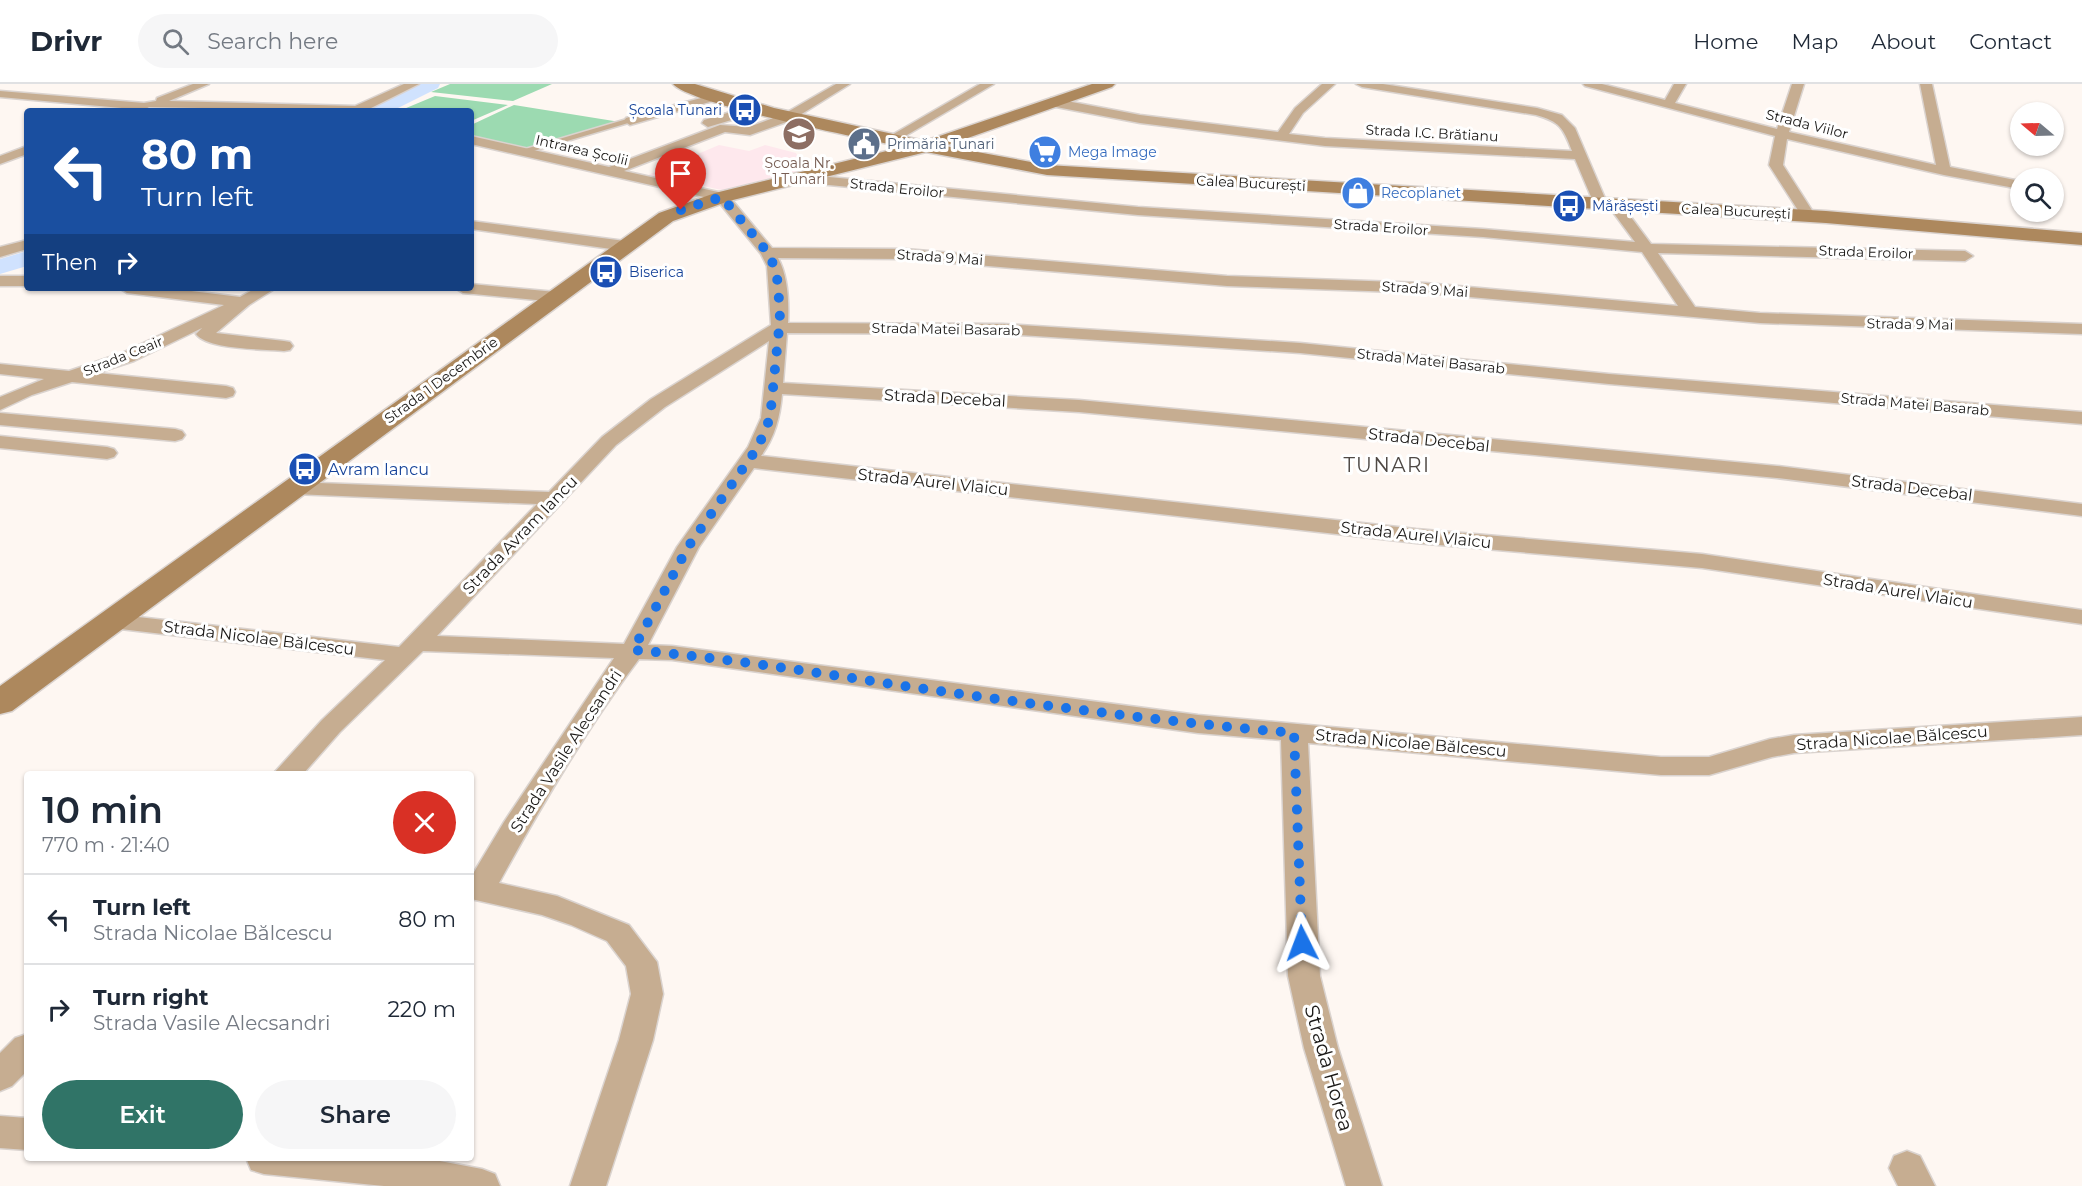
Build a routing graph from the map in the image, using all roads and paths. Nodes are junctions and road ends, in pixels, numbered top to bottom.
1 (203, 84) edge
2 (412, 84) edge
3 (844, 84) edge
4 (988, 84) edge
5 (1107, 84) edge
6 (1329, 84) edge
7 (1362, 84) edge
8 (1589, 84) edge
9 (1680, 84) edge
10 (1797, 84) edge
11 (1926, 84) edge
12 (692, 86) edge
13 (0, 94) edge
14 (716, 97) junction
15 (1051, 102) junction
16 (146, 105) junction
17 (1668, 105) junction
18 (138, 108) edge
19 (272, 108) edge
20 (360, 108) edge
21 (754, 109) junction
22 (788, 117) junction
23 (630, 121) joint
24 (708, 123) dead end
25 (1782, 134) junction
26 (1281, 137) junction
27 (891, 139) junction
28 (474, 141) edge
29 (925, 147) junction
30 (24, 151) edge
31 (520, 152) junction
32 (1581, 155) junction
33 (1, 159) edge
34 (24, 162) edge
35 (1944, 171) junction
36 (608, 172) junction
37 (798, 178) junction
38 (2010, 183) edge
39 (722, 197) junction
40 (1607, 204) junction
41 (1808, 215) junction
42 (474, 225) edge
43 (2082, 239) edge
44 (24, 245) edge
45 (626, 246) junction
46 (1648, 248) junction
47 (3, 250) edge
48 (768, 253) junction
49 (1965, 256) dead end
50 (0, 281) edge
51 (24, 281) edge
52 (474, 289) edge
53 (152, 291) edge
54 (263, 291) edge
55 (556, 297) junction
56 (243, 302) junction
57 (1690, 312) junction
58 (778, 328) junction
59 (2082, 329) edge
60 (284, 346) dead end
61 (0, 369) edge
62 (70, 377) junction
63 (774, 388) junction
64 (226, 392) dead end
65 (0, 404) edge
66 (2082, 418) edge
67 (0, 419) edge
68 (175, 435) dead end
69 (0, 442) edge
70 (107, 453) dead end
71 (749, 461) junction
72 (294, 488) junction
73 (555, 499) junction
74 (2082, 510) edge
75 (2082, 617) edge
76 (112, 621) junction
77 (411, 649) junction
78 (633, 650) junction
79 (0, 703) edge
80 (2082, 726) edge
81 (1294, 733) junction
82 (291, 771) edge
83 (476, 889) edge
84 (24, 1051) edge
85 (0, 1076) edge
86 (0, 1132) edge
87 (24, 1134) edge
88 (296, 1161) edge
89 (482, 1186) edge
90 (588, 1186) edge
91 (1364, 1186) edge

1 - 16 street
2 - 20 street
3 - 22 street
4 - 27 street
5 - 15 main road, Strada 1 Decembrie
6 - 26 street
7 - 32 street
8 - 17 street, Strada Viilor
9 - 17 street
10 - 25 street
11 - 35 street
12 - 14 main road, Calea București
13 - 16 street
14 - 21 main road, Calea București
14 - 23 street
15 - 26 street, Strada I.C. Brătianu
15 - 29 main road, Strada 1 Decembrie
16 - 18 street
16 - 19 street
17 - 25 street, Strada Viilor
21 - 22 main road, Calea București
21 - 24 street
22 - 27 main road, Calea București
22 - 36 street
23 - 31 street
25 - 35 street, Strada Viilor
25 - 41 street
26 - 32 street, Strada I.C. Brătianu
27 - 29 main road, Calea București
28 - 31 street, Intrarea Școlii
29 - 37 main road, Strada 1 Decembrie
29 - 40 main road, Calea București
30 - 33 street
31 - 36 street, Intrarea Școlii
32 - 40 street
33 - 34 street
35 - 38 street, Strada Viilor
36 - 39 street, Intrarea Școlii
37 - 39 main road, Strada 1 Decembrie
37 - 46 street, Strada Eroilor
39 - 45 main road, Strada 1 Decembrie
39 - 48 street, Strada Vasile Alecsandri
40 - 41 main road, Calea București
40 - 46 street
41 - 43 main road, Calea București
42 - 45 street
44 - 47 street
45 - 55 main road, Strada 1 Decembrie
46 - 49 street, Strada Eroilor
46 - 57 street
48 - 57 street, Strada 9 Mai
48 - 58 street, Strada Vasile Alecsandri
50 - 51 street
52 - 55 street
53 - 56 street
54 - 56 street
55 - 72 main road, Strada 1 Decembrie
56 - 60 street
56 - 62 street, Strada Ceair
57 - 59 street, Strada 9 Mai
58 - 63 street, Strada Vasile Alecsandri
58 - 66 street, Strada Matei Basarab
58 - 73 street, Strada Avram Iancu
61 - 62 street
62 - 64 street
62 - 65 street, Strada Ceair
63 - 71 street, Strada Vasile Alecsandri
63 - 74 street, Strada Decebal
67 - 68 street
69 - 70 street
71 - 75 street, Strada Aurel Vlaicu
71 - 78 street, Strada Vasile Alecsandri
72 - 73 street
72 - 76 main road, Strada 1 Decembrie
73 - 77 street, Strada Avram Iancu
76 - 77 street, Strada Nicolae Bălcescu
76 - 79 main road, Strada 1 Decembrie
77 - 78 street, Strada Nicolae Bălcescu
77 - 82 street, Strada Avram Iancu
78 - 81 street, Strada Nicolae Bălcescu
78 - 83 street, Strada Vasile Alecsandri
80 - 81 street, Strada Nicolae Bălcescu
81 - 91 street, Strada Horea
83 - 90 street, Strada Vasile Alecsandri
84 - 85 street
86 - 87 street
88 - 89 street

